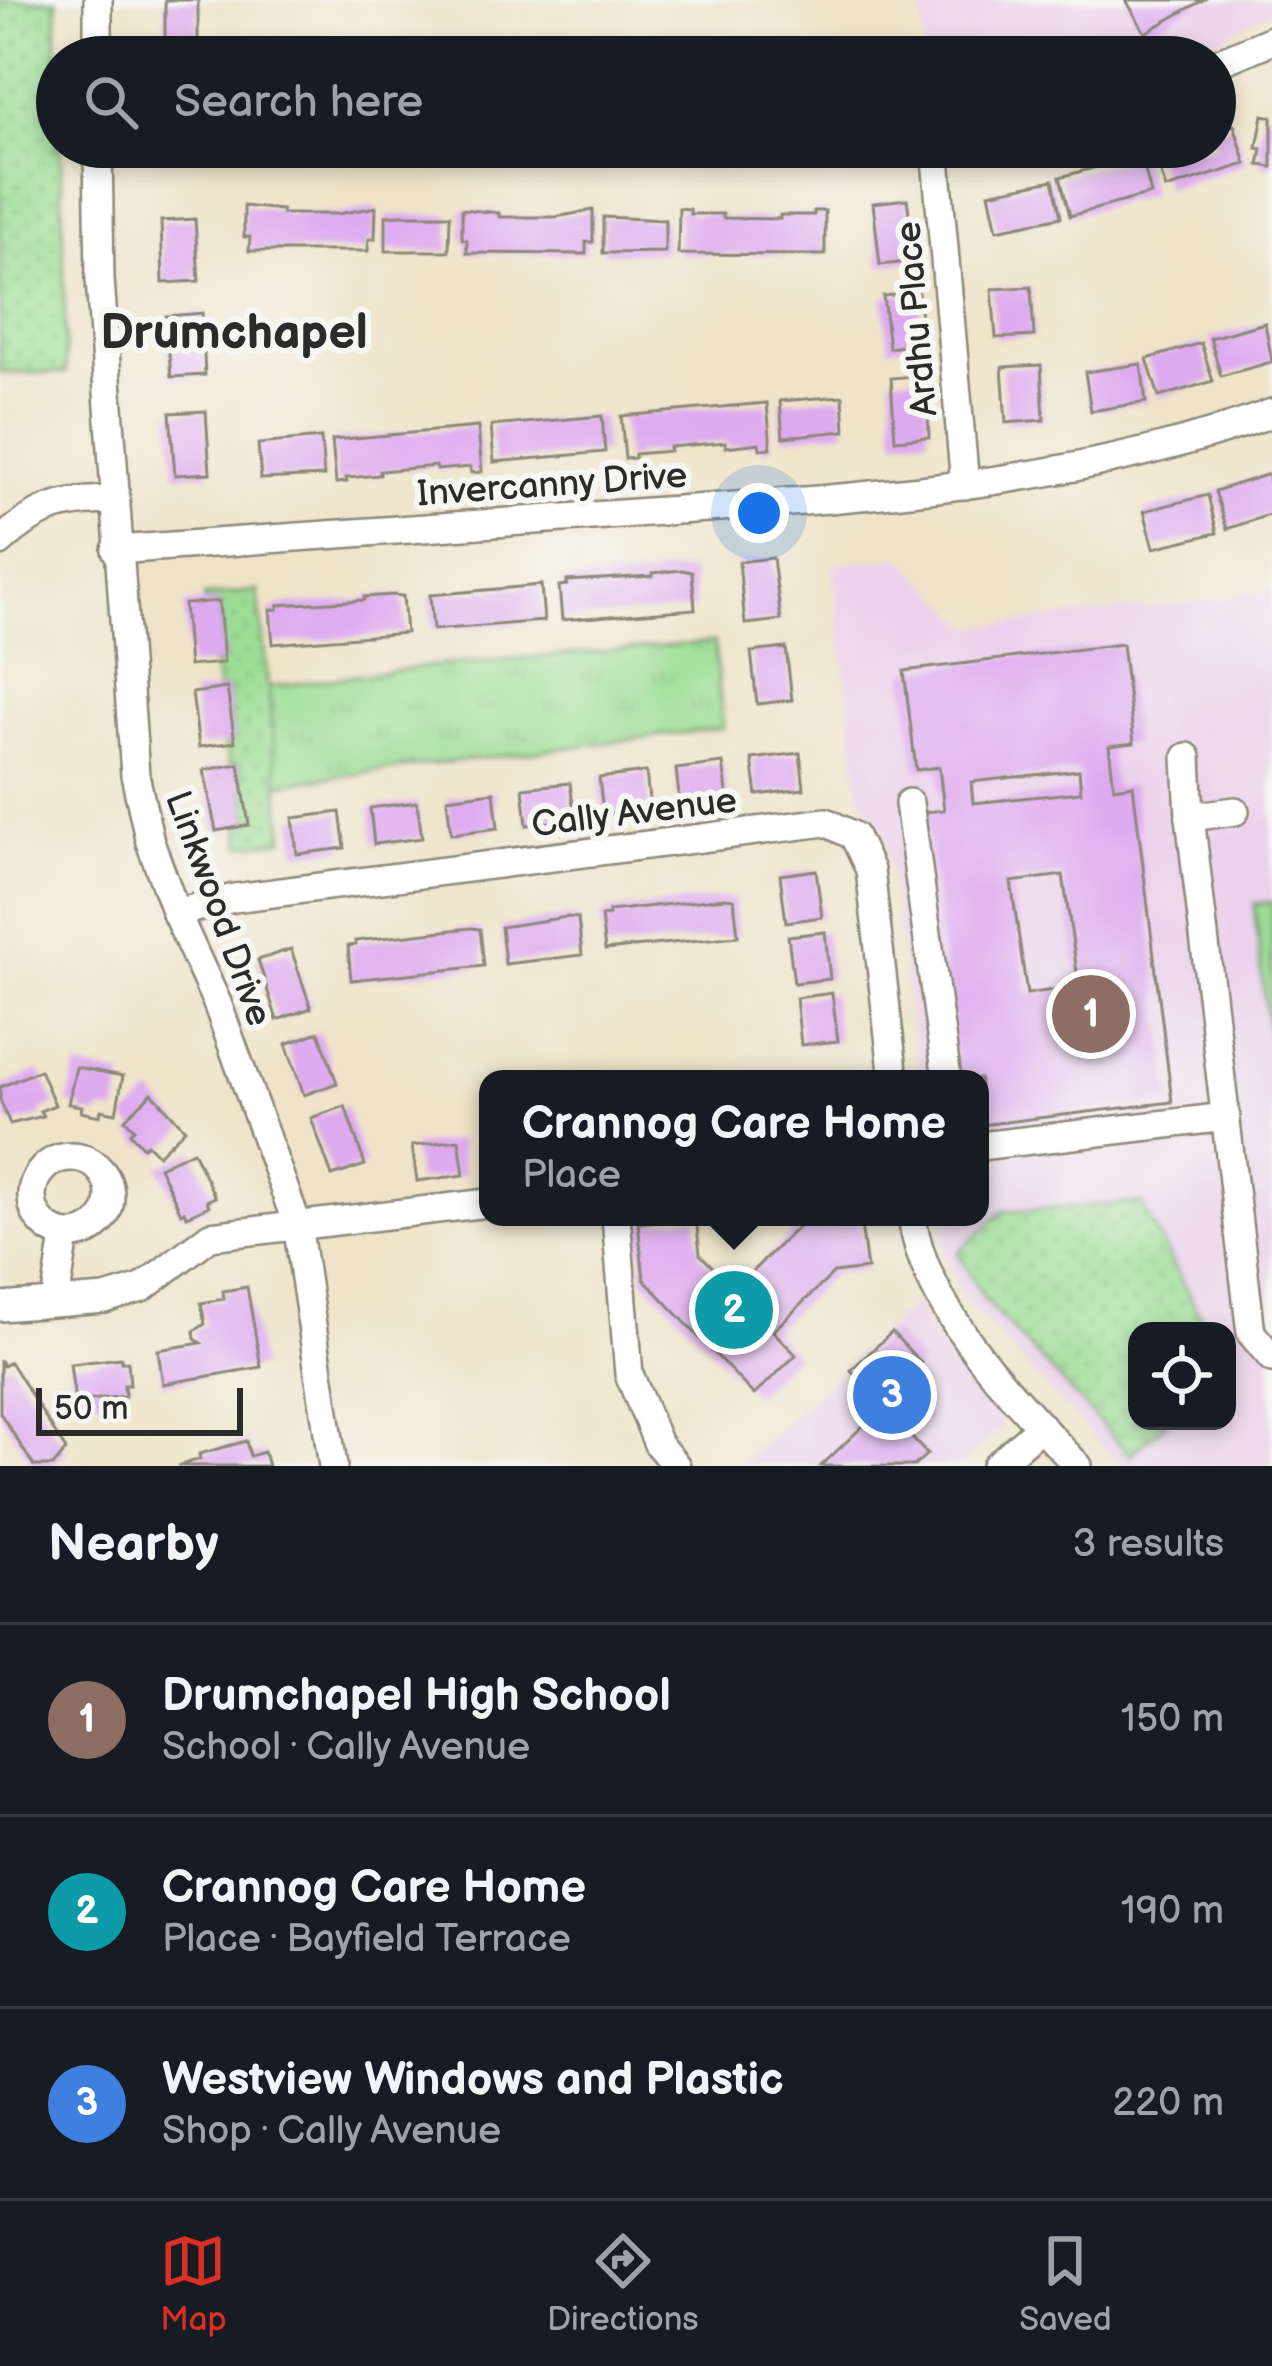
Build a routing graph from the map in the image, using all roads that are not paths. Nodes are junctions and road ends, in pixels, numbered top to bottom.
1 (98, 0) edge
2 (98, 36) edge
3 (1272, 40) edge
4 (1236, 55) edge
5 (98, 168) edge
6 (937, 168) edge
7 (1272, 413) edge
8 (965, 485) junction
9 (114, 500) junction
10 (0, 542) edge
11 (116, 550) junction
12 (1187, 757) dead end
13 (909, 803) dead end
14 (1235, 811) dead end
15 (1190, 817) junction
16 (176, 914) junction
17 (893, 1070) edge
18 (945, 1070) edge
19 (1226, 1117) junction
20 (989, 1145) edge
21 (479, 1204) edge
22 (297, 1224) junction
23 (617, 1226) edge
24 (913, 1226) edge
25 (65, 1236) dead end
26 (55, 1302) junction
27 (0, 1306) edge
28 (1272, 1358) edge
29 (1041, 1426) junction
30 (333, 1466) edge
31 (676, 1466) edge
32 (996, 1466) edge
33 (1078, 1466) edge

1 - 2 street
3 - 4 street
5 - 9 street, Linkwood Drive
6 - 8 street, Ardhu Place
7 - 8 street, Invercanny Drive
8 - 11 street, Invercanny Drive
9 - 10 street
9 - 11 street, Linkwood Drive
11 - 16 street, Linkwood Drive
12 - 15 street
13 - 18 street
14 - 15 street
15 - 19 street
16 - 17 street, Cally Avenue
16 - 22 street, Linkwood Drive
19 - 20 street
19 - 28 street
21 - 22 street
22 - 26 street
22 - 30 street, Linkwood Drive
23 - 31 street
24 - 29 street
25 - 26 street
26 - 27 street
29 - 32 street
29 - 33 street

